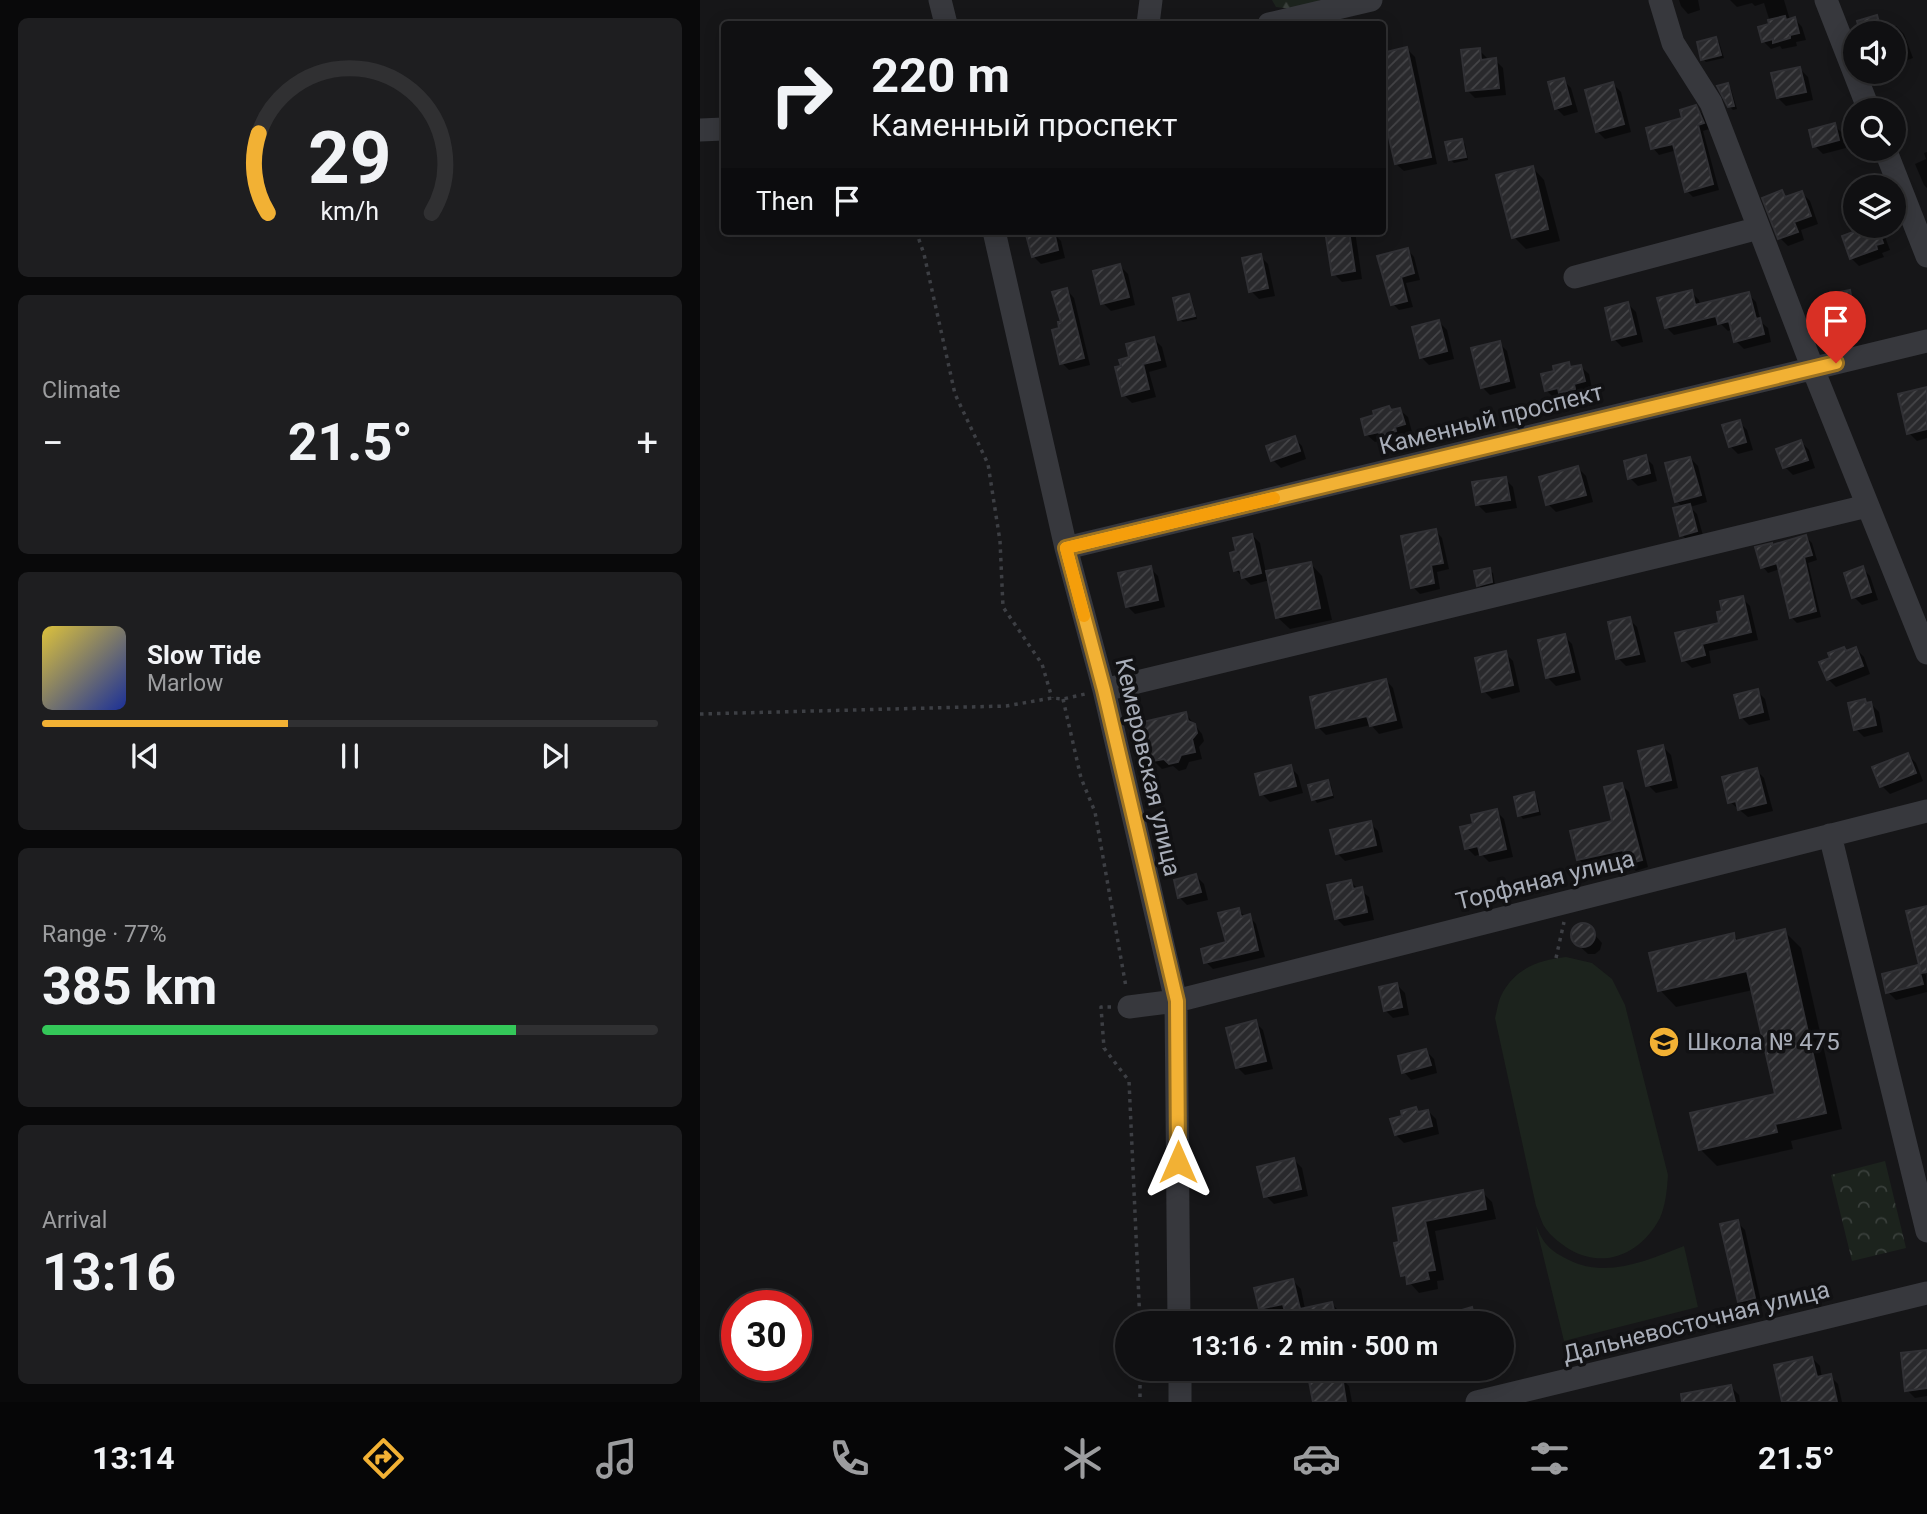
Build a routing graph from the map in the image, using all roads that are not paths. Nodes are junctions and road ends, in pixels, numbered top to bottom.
1 (940, 0) edge
2 (1151, 0) edge
3 (1371, 0) edge
4 (1660, 0) edge
5 (1826, 0) edge
6 (945, 21) edge
7 (1148, 21) edge
8 (1282, 21) edge
9 (1864, 98) edge
10 (721, 129) edge
11 (700, 130) edge
12 (1890, 161) edge
13 (1759, 228) junction
14 (995, 235) edge
15 (1927, 256) edge
16 (1575, 277) dead end
17 (1927, 341) edge
18 (1813, 369) junction
19 (1867, 506) junction
20 (1066, 548) junction
21 (1927, 653) edge
22 (1104, 690) junction
23 (1927, 811) edge
24 (1830, 835) junction
25 (1177, 1001) junction
26 (1129, 1007) dead end
27 (1927, 1231) edge
28 (1927, 1293) edge
29 (1179, 1311) edge
30 (1180, 1381) edge
31 (1180, 1402) edge
32 (1477, 1402) edge

1 - 6 street
2 - 7 street
3 - 8 street
4 - 13 street
5 - 9 street
10 - 11 street
12 - 15 street
13 - 16 street
13 - 18 street
14 - 20 street, Кемеровская улица
17 - 18 street, Каменный проспект
18 - 19 street
18 - 20 street, Каменный проспект
19 - 21 street
19 - 22 street
20 - 22 street, Кемеровская улица
22 - 25 street, Кемеровская улица
23 - 24 street, Торфяная улица
24 - 25 street, Торфяная улица
24 - 27 street
25 - 26 street, Торфяная улица
25 - 29 street, Кемеровская улица
28 - 32 street, Дальневосточная улица
30 - 31 street

